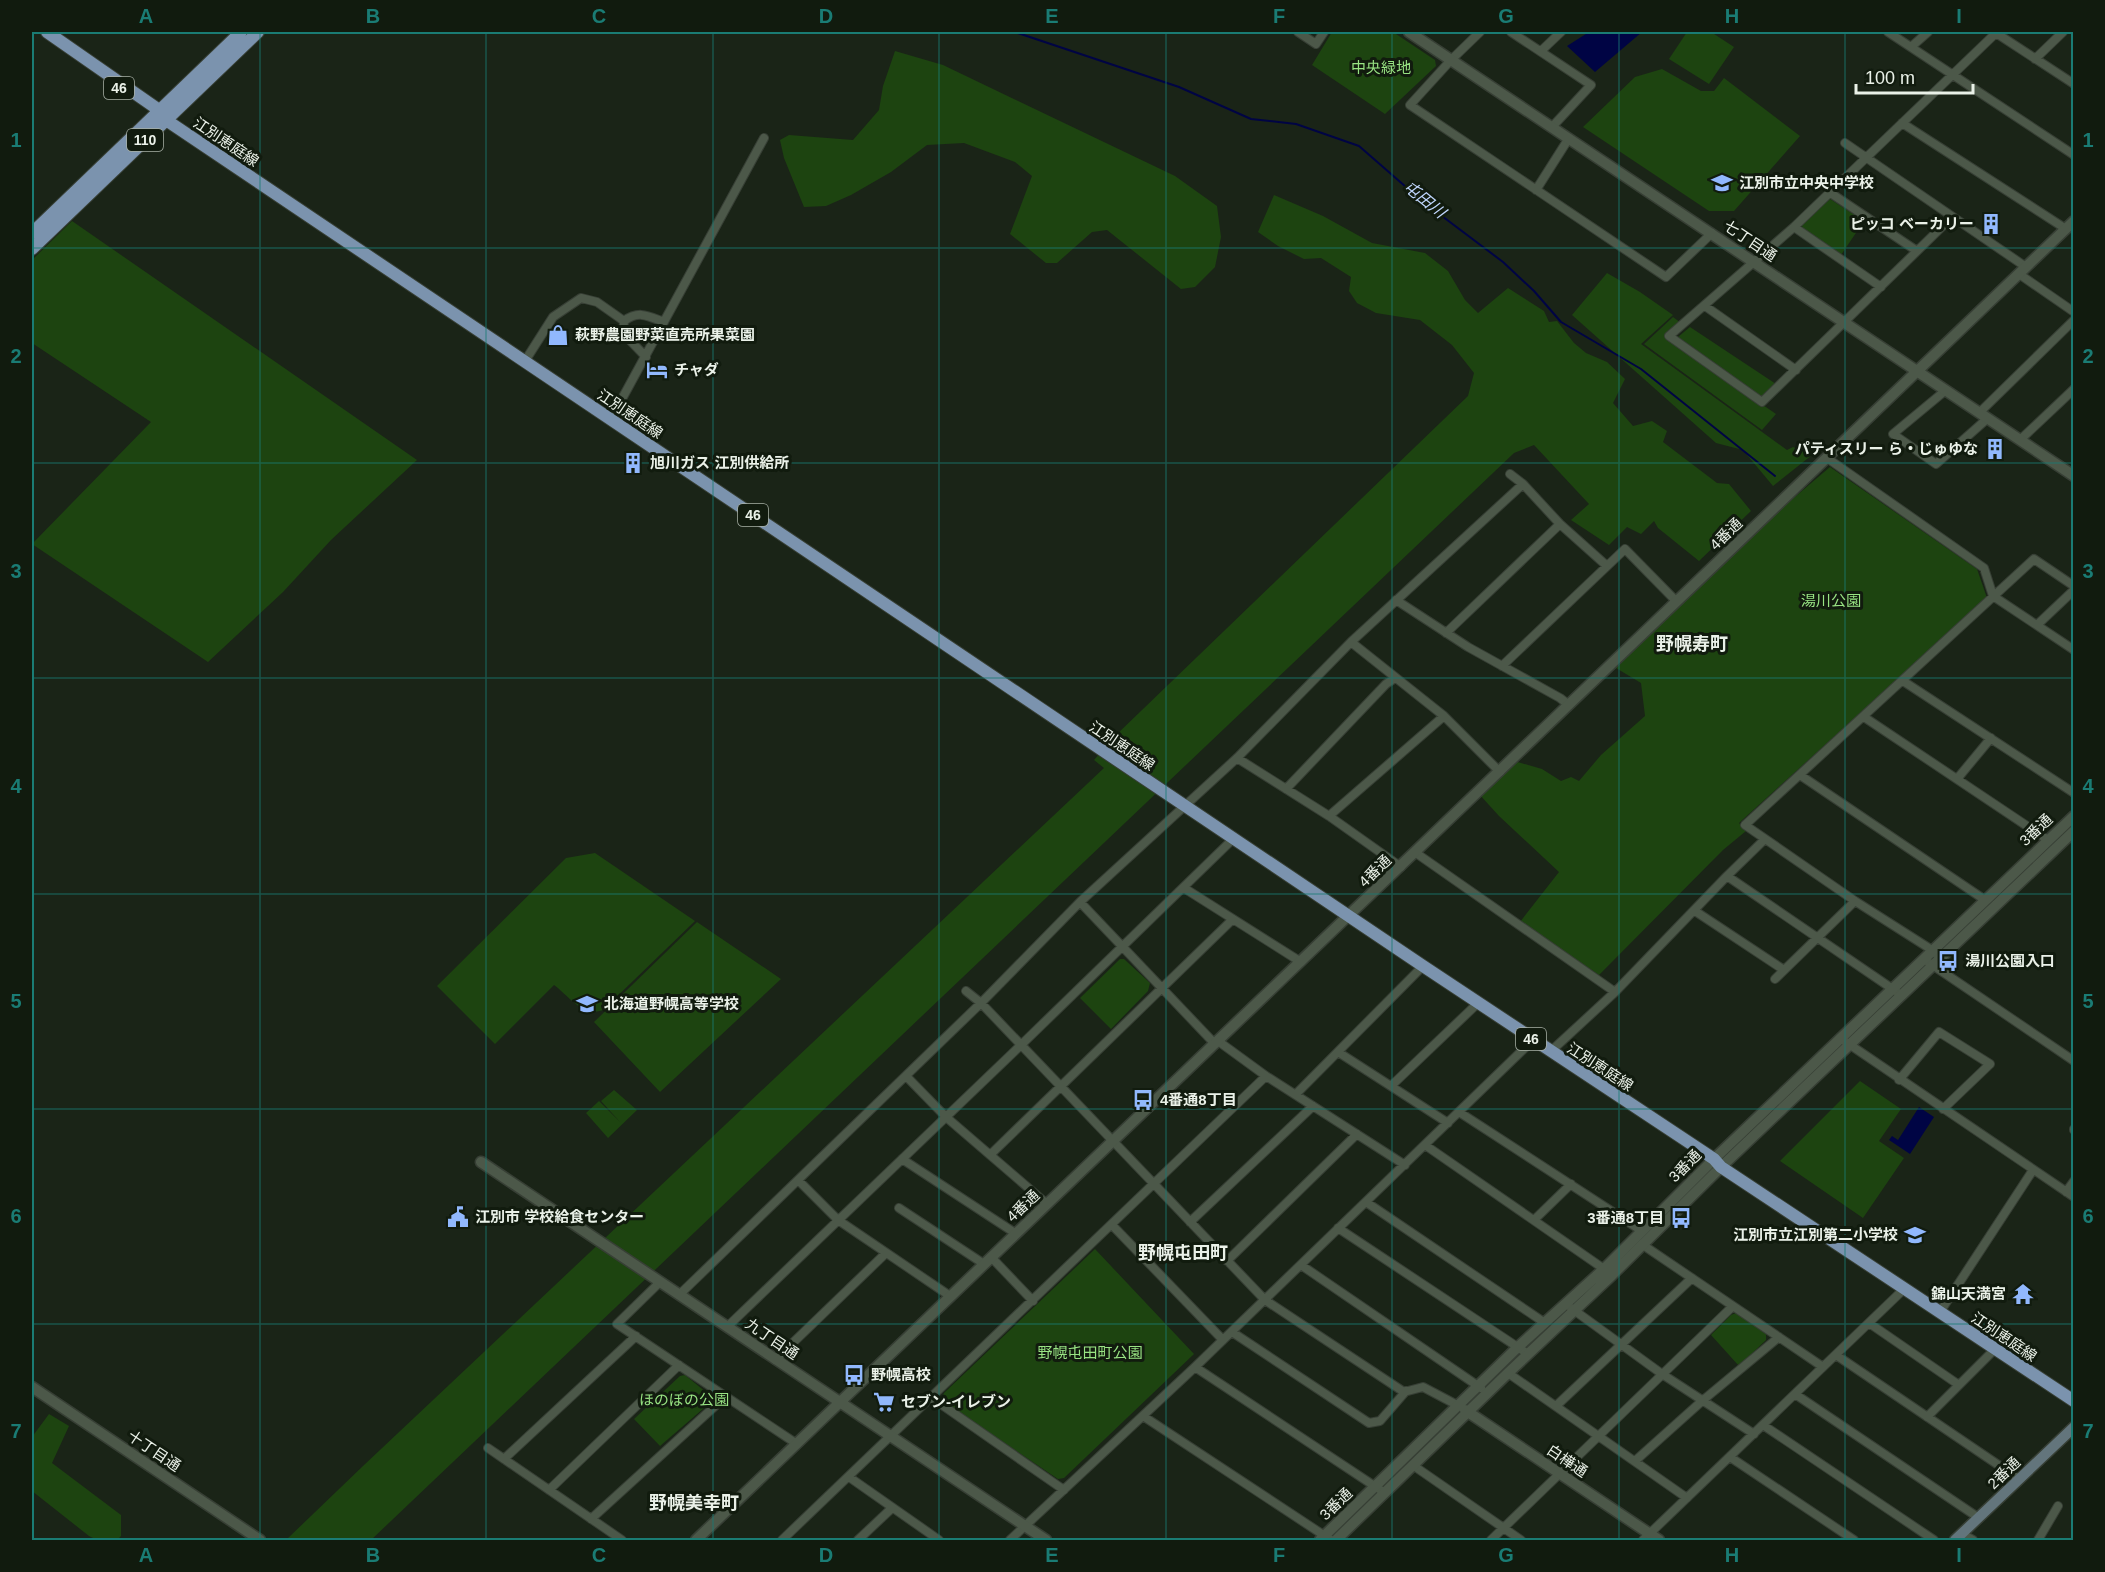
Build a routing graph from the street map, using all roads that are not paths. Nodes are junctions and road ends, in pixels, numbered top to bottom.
1 (47, 32) edge
2 (241, 32) edge
3 (258, 32) edge
4 (1298, 32) edge
5 (1324, 32) edge
6 (1409, 32) edge
7 (1480, 32) edge
8 (1511, 32) edge
9 (1561, 32) edge
10 (1888, 32) edge
11 (1928, 32) edge
12 (1996, 32) edge
13 (2063, 32) edge
14 (1911, 47) junction
15 (1541, 51) junction
16 (2035, 59) junction
17 (1451, 60) junction
18 (1953, 75) junction
19 (2073, 84) edge
20 (162, 115) junction
21 (1902, 123) junction
22 (1552, 127) junction
23 (765, 138) dead end
24 (1569, 138) junction
25 (1845, 143) dead end
26 (2072, 150) edge
27 (1866, 157) junction
28 (1536, 190) junction
29 (1829, 192) junction
30 (1952, 217) junction
31 (2070, 225) edge
32 (1794, 227) junction
33 (32, 233) edge
34 (1712, 233) junction
35 (32, 249) edge
36 (1917, 251) junction
37 (1754, 263) junction
38 (2022, 271) junction
39 (1881, 287) junction
40 (1705, 306) junction
41 (2073, 312) edge
42 (2073, 320) edge
43 (624, 321) junction
44 (664, 322) junction
45 (1844, 322) junction
46 (646, 357) junction
47 (525, 361) junction
48 (1796, 370) junction
49 (1918, 371) junction
50 (2073, 389) edge
51 (1946, 390) junction
52 (1984, 415) junction
53 (611, 419) junction
54 (2020, 440) junction
55 (1827, 458) junction
56 (1510, 474) dead end
57 (2073, 476) edge
58 (1523, 484) junction
59 (1560, 524) junction
60 (1608, 566) junction
61 (2073, 589) edge
62 (1993, 596) junction
63 (1396, 600) junction
64 (1677, 602) junction
65 (2037, 625) junction
66 (1446, 633) junction
67 (1351, 642) junction
68 (2073, 650) edge
69 (1502, 666) junction
70 (1395, 678) junction
71 (1903, 681) junction
72 (1569, 705) junction
73 (1444, 716) junction
74 (1864, 717) junction
75 (1991, 738) junction
76 (1237, 758) junction
77 (1500, 772) junction
78 (1800, 775) junction
79 (1957, 779) junction
80 (1286, 789) junction
81 (2073, 794) edge
82 (1186, 807) junction
83 (1329, 816) junction
84 (2073, 816) edge
85 (2073, 831) edge
86 (1233, 838) junction
87 (1765, 839) junction
88 (2048, 840) junction
89 (1416, 853) junction
90 (1401, 867) junction
91 (1727, 876) junction
92 (1184, 888) junction
93 (1985, 900) junction
94 (1855, 901) junction
95 (1080, 902) junction
96 (1695, 911) junction
97 (1349, 916) junction
98 (1233, 919) junction
99 (1818, 936) junction
100 (1123, 946) junction
101 (1932, 950) junction
102 (1923, 958) junction
103 (1301, 962) junction
104 (1937, 963) junction
105 (1423, 966) junction
106 (1784, 970) junction
107 (1774, 979) dead end
108 (1162, 987) junction
109 (1892, 988) junction
110 (966, 991) dead end
111 (1615, 992) junction
112 (1901, 996) junction
113 (1478, 1003) junction
114 (981, 1004) junction
115 (1533, 1040) junction
116 (1844, 1042) junction
117 (1216, 1043) junction
118 (1021, 1045) junction
119 (1338, 1052) junction
120 (1550, 1052) junction
121 (2073, 1061) edge
122 (906, 1076) junction
123 (1266, 1076) junction
124 (1899, 1080) junction
125 (1391, 1086) junction
126 (1060, 1087) junction
127 (1296, 1094) junction
128 (1313, 1106) junction
129 (1943, 1109) junction
130 (1459, 1112) junction
131 (946, 1117) junction
132 (1448, 1123) junction
133 (1357, 1134) junction
134 (1112, 1142) junction
135 (1425, 1145) junction
136 (990, 1155) junction
137 (902, 1159) junction
138 (481, 1162) dead end
139 (1718, 1163) junction
140 (1405, 1165) junction
141 (2033, 1170) junction
142 (798, 1180) junction
143 (2073, 1181) edge
144 (1571, 1184) junction
145 (1153, 1185) junction
146 (2070, 1194) edge
147 (1366, 1202) junction
148 (1047, 1204) junction
149 (898, 1208) dead end
150 (838, 1220) junction
151 (1534, 1220) junction
152 (1190, 1222) junction
153 (1112, 1225) junction
154 (1338, 1228) junction
155 (1642, 1231) junction
156 (1016, 1233) junction
157 (1643, 1245) junction
158 (886, 1252) junction
159 (988, 1260) junction
160 (1227, 1261) junction
161 (1300, 1265) junction
162 (1608, 1272) junction
163 (1692, 1278) junction
164 (660, 1282) junction
165 (1904, 1289) junction
166 (679, 1295) junction
167 (951, 1296) junction
168 (1265, 1300) junction
169 (1033, 1301) junction
170 (1732, 1306) junction
171 (1570, 1308) junction
172 (1940, 1312) junction
173 (1545, 1323) junction
174 (1869, 1323) junction
175 (727, 1327) junction
176 (1232, 1332) junction
177 (636, 1336) junction
178 (1779, 1337) junction
179 (1223, 1340) junction
180 (1620, 1344) junction
181 (1518, 1347) junction
182 (1995, 1349) junction
183 (1528, 1354) junction
184 (1836, 1355) junction
185 (775, 1360) junction
186 (679, 1365) junction
187 (1195, 1367) junction
188 (1823, 1367) junction
189 (1508, 1373) junction
190 (1662, 1374) junction
191 (1959, 1385) junction
192 (1479, 1386) junction
193 (32, 1387) edge
194 (1406, 1391) junction
195 (1489, 1393) junction
196 (1795, 1394) junction
197 (726, 1396) junction
198 (932, 1398) junction
199 (1702, 1401) junction
200 (2073, 1401) edge
201 (839, 1403) junction
202 (1459, 1406) junction
203 (1556, 1406) junction
204 (1469, 1413) junction
205 (1143, 1416) junction
206 (1927, 1417) junction
207 (1763, 1425) junction
208 (2073, 1427) edge
209 (1754, 1434) junction
210 (1599, 1435) junction
211 (891, 1438) junction
212 (797, 1444) junction
213 (488, 1448) dead end
214 (1730, 1457) junction
215 (504, 1459) junction
216 (1635, 1461) junction
217 (1414, 1466) junction
218 (1559, 1474) junction
219 (849, 1477) junction
220 (2019, 1479) junction
221 (549, 1490) junction
222 (1064, 1490) junction
223 (1380, 1490) junction
224 (1687, 1498) junction
225 (2058, 1506) dead end
226 (892, 1508) junction
227 (1979, 1518) junction
228 (591, 1519) junction
229 (1024, 1526) junction
230 (1503, 1528) junction
231 (1959, 1537) edge
232 (1650, 1538) edge
233 (1325, 1539) edge
234 (260, 1540) edge
235 (622, 1540) edge
236 (696, 1540) edge
237 (782, 1540) edge
238 (858, 1540) edge
239 (937, 1540) edge
240 (1010, 1540) edge
241 (1046, 1540) edge
242 (1336, 1540) edge
243 (1491, 1540) edge
244 (1521, 1540) edge
245 (1854, 1540) edge
246 (1934, 1540) edge
247 (1972, 1540) edge
248 (2038, 1540) edge

1 - 20 main road, 江別恵庭線 / 46
2 - 20 main road, 110
3 - 20 main road, 110
4 - 5 street
6 - 17 street, 七丁目通
7 - 17 street
8 - 15 street
9 - 15 street
10 - 14 street
11 - 14 street
12 - 16 street
12 - 18 street
13 - 16 street
14 - 18 street
15 - 22 street
16 - 19 street
17 - 22 street, 七丁目通
17 - 28 street
18 - 21 street
18 - 26 street
20 - 33 main road, 110
20 - 35 main road, 110
20 - 47 main road, 江別恵庭線 / 46
21 - 27 street
21 - 31 street
22 - 24 street, 七丁目通
23 - 44 street
24 - 28 street
24 - 34 street, 七丁目通
25 - 27 street
27 - 29 street
27 - 30 street
28 - 34 street
29 - 32 street
29 - 36 street
30 - 36 street
30 - 38 street
31 - 38 street, 4番通
32 - 37 street
32 - 39 street
34 - 37 street, 七丁目通
36 - 39 street
37 - 40 street
37 - 45 street, 七丁目通
38 - 41 street
38 - 49 street, 4番通
39 - 45 street
40 - 48 street
40 - 48 street
42 - 52 street
43 - 44 street
43 - 46 street
43 - 47 street
44 - 46 street
45 - 48 street
45 - 49 street, 七丁目通
46 - 53 street
47 - 53 main road, 江別恵庭線 / 46
49 - 51 street, 七丁目通
49 - 55 street, 4番通
50 - 54 street
51 - 52 street, 七丁目通
51 - 52 street
52 - 54 street, 七丁目通
53 - 82 main road, 江別恵庭線 / 46
54 - 57 street, 七丁目通
55 - 62 street
55 - 64 street, 4番通
56 - 58 street
58 - 59 street
58 - 63 street
59 - 60 street
59 - 66 street
60 - 64 street
60 - 69 street
61 - 62 street
61 - 65 street
62 - 65 street
62 - 71 street
63 - 66 street
63 - 67 street
64 - 72 street, 4番通
65 - 68 street
66 - 69 street
67 - 70 street
67 - 76 street
69 - 72 street
70 - 73 street
70 - 80 street
71 - 74 street
71 - 75 street
72 - 77 street, 4番通
73 - 77 street
73 - 83 street
74 - 78 street
74 - 79 street
75 - 79 street
75 - 81 street
76 - 80 street
76 - 82 street
77 - 89 street, 4番通
78 - 87 street
78 - 93 street
79 - 88 street
80 - 83 street
82 - 86 main road, 江別恵庭線 / 46
82 - 95 street
83 - 90 street
84 - 88 street, 3番通
85 - 104 street, 3番通
86 - 92 street
86 - 97 main road, 江別恵庭線 / 46
87 - 91 street
87 - 94 street
88 - 93 street, 3番通
89 - 90 street, 4番通
89 - 111 street
90 - 97 street, 4番通
91 - 96 street
91 - 99 street
92 - 98 street
92 - 100 street
93 - 101 street, 3番通
94 - 99 street
94 - 101 street
95 - 100 street
95 - 114 street
96 - 106 street
96 - 111 street
97 - 103 street, 4番通
97 - 105 main road, 江別恵庭線 / 46
98 - 103 street
98 - 108 street
99 - 106 street
99 - 109 street
100 - 108 street
100 - 118 street
101 - 102 street, 3番通
101 - 104 street
102 - 104 street
102 - 109 street, 3番通
103 - 117 street, 4番通
104 - 112 street, 3番通
104 - 121 street
105 - 113 main road, 江別恵庭線 / 46
105 - 119 street
106 - 107 street
108 - 117 street
108 - 126 street
109 - 112 street
109 - 116 street, 3番通
110 - 114 street
111 - 120 street
112 - 116 street, 3番通
113 - 115 main road, 江別恵庭線 / 46
113 - 125 street
114 - 118 street
114 - 122 street
115 - 120 main road, 江別恵庭線 / 46
115 - 130 street
116 - 124 street
116 - 139 street, 3番通
117 - 123 street
117 - 134 street, 4番通
118 - 126 street
118 - 131 street
119 - 125 street
119 - 127 street
120 - 139 main road, 江別恵庭線 / 46
122 - 131 street
122 - 142 street
123 - 127 street
123 - 145 street
124 - 129 street
124 - 129 street
125 - 132 street
126 - 134 street
126 - 136 street
127 - 128 street
128 - 133 street
128 - 152 street
129 - 141 street
130 - 132 street
130 - 144 street
131 - 136 street
131 - 137 street
132 - 135 street
133 - 140 street
133 - 160 street
134 - 145 street
134 - 148 street, 4番通
135 - 140 street
135 - 151 street
136 - 148 street
137 - 150 street
137 - 156 street
138 - 164 street, 九丁目通
139 - 155 street, 3番通
139 - 157 street, 3番通
139 - 165 main road, 江別恵庭線 / 46
140 - 147 street
141 - 146 street
141 - 172 street
142 - 150 street
142 - 166 street
143 - 146 street
144 - 151 street
144 - 155 street
145 - 152 street
145 - 153 street
147 - 154 street
147 - 173 street
148 - 156 street, 4番通
149 - 159 street
150 - 158 street
150 - 175 street
151 - 162 street
152 - 160 street
153 - 169 street
153 - 179 street
154 - 161 street
154 - 181 street
155 - 162 street, 3番通
156 - 159 street, 4番通
157 - 162 street, 3番通
157 - 163 street
158 - 167 street
158 - 185 street
159 - 167 street, 4番通
159 - 169 street
160 - 168 street
161 - 168 street
161 - 192 street
162 - 171 street, 3番通
163 - 170 street
163 - 180 street
164 - 166 street, 九丁目通
164 - 177 street
165 - 172 main road, 江別恵庭線 / 46
165 - 174 street
166 - 175 street, 九丁目通
167 - 201 street, 4番通
168 - 176 street
168 - 194 street
169 - 198 street
170 - 178 street
170 - 190 street
171 - 173 street, 3番通
171 - 180 street
171 - 183 street, 3番通
172 - 182 main road, 江別恵庭線 / 46
173 - 181 street, 3番通
174 - 184 street
174 - 191 street
175 - 185 street, 九丁目通
176 - 179 street
176 - 194 street
177 - 186 street
177 - 215 street
178 - 188 street
178 - 199 street
179 - 187 street
180 - 190 street
180 - 203 street
181 - 183 street
181 - 192 street, 3番通
182 - 191 street
182 - 200 main road, 江別恵庭線 / 46
183 - 189 street, 3番通
184 - 188 street
184 - 206 street
185 - 201 street, 九丁目通
186 - 197 street
186 - 221 street
187 - 205 street
187 - 223 street
188 - 196 street
189 - 195 street, 3番通
189 - 203 street
190 - 199 street
190 - 210 street
191 - 206 street
192 - 195 street
192 - 202 street, 3番通
193 - 234 street, 十丁目通
194 - 202 street
195 - 204 street, 3番通
196 - 207 street
196 - 227 street
197 - 212 street
197 - 228 street
198 - 211 street
198 - 222 street
199 - 209 street
199 - 216 street
201 - 211 street, 九丁目通
201 - 212 street, 4番通
202 - 204 street, 白樺通
202 - 223 street, 3番通
203 - 210 street
204 - 217 street, 3番通
204 - 218 street, 白樺通
205 - 222 street
205 - 233 street
206 - 220 street
207 - 209 street
207 - 246 street
208 - 220 main road, 2番通
209 - 214 street
210 - 216 street
210 - 218 street
211 - 219 street
211 - 229 street, 九丁目通
212 - 236 street, 4番通
213 - 215 street
214 - 224 street
214 - 245 street
215 - 221 street
216 - 224 street
217 - 223 street, 3番通
217 - 230 street
218 - 230 street
218 - 232 street, 白樺通
219 - 226 street
219 - 237 street
220 - 227 main road, 2番通
221 - 228 street
222 - 229 street
223 - 233 street, 3番通
223 - 242 street, 3番通
224 - 232 street
225 - 248 street
226 - 238 street
226 - 239 street
227 - 231 main road, 2番通
228 - 235 street
229 - 240 street
229 - 241 street, 九丁目通
230 - 243 street
230 - 244 street
231 - 247 street

